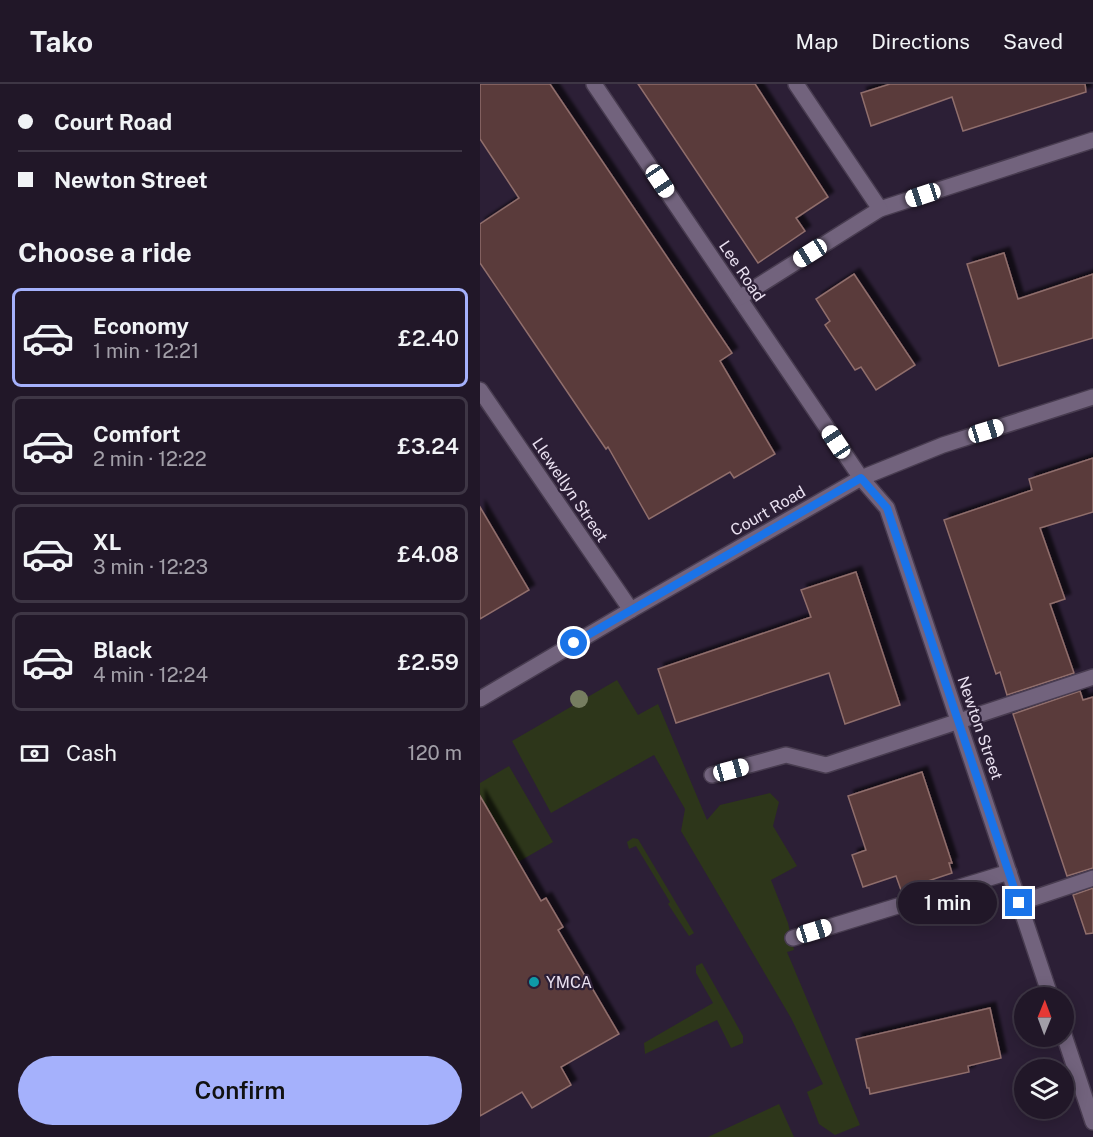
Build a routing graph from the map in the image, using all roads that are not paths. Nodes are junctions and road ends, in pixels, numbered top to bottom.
1 (594, 84) edge
2 (796, 84) edge
3 (1093, 140) edge
4 (880, 209) junction
5 (739, 298) junction
6 (480, 390) edge
7 (1093, 397) edge
8 (861, 478) junction
9 (631, 610) junction
10 (1093, 677) edge
11 (480, 699) edge
12 (958, 720) junction
13 (712, 775) dead end
14 (1009, 872) junction
15 (1093, 878) edge
16 (1019, 903) junction
17 (793, 938) dead end
18 (1047, 987) edge
19 (1068, 1047) edge
20 (1093, 1122) edge

1 - 5 street, Lee Road
2 - 4 street
3 - 4 street
4 - 5 street
5 - 8 street, Lee Road
6 - 9 street, Llewellyn Street
7 - 8 street, Court Road
8 - 9 street, Court Road
8 - 12 street, Newton Street
9 - 11 street, Court Road
10 - 12 street
12 - 13 street
12 - 14 street, Newton Street
14 - 16 street, Newton Street
14 - 17 street
15 - 16 street
16 - 18 street, Newton Street
19 - 20 street

